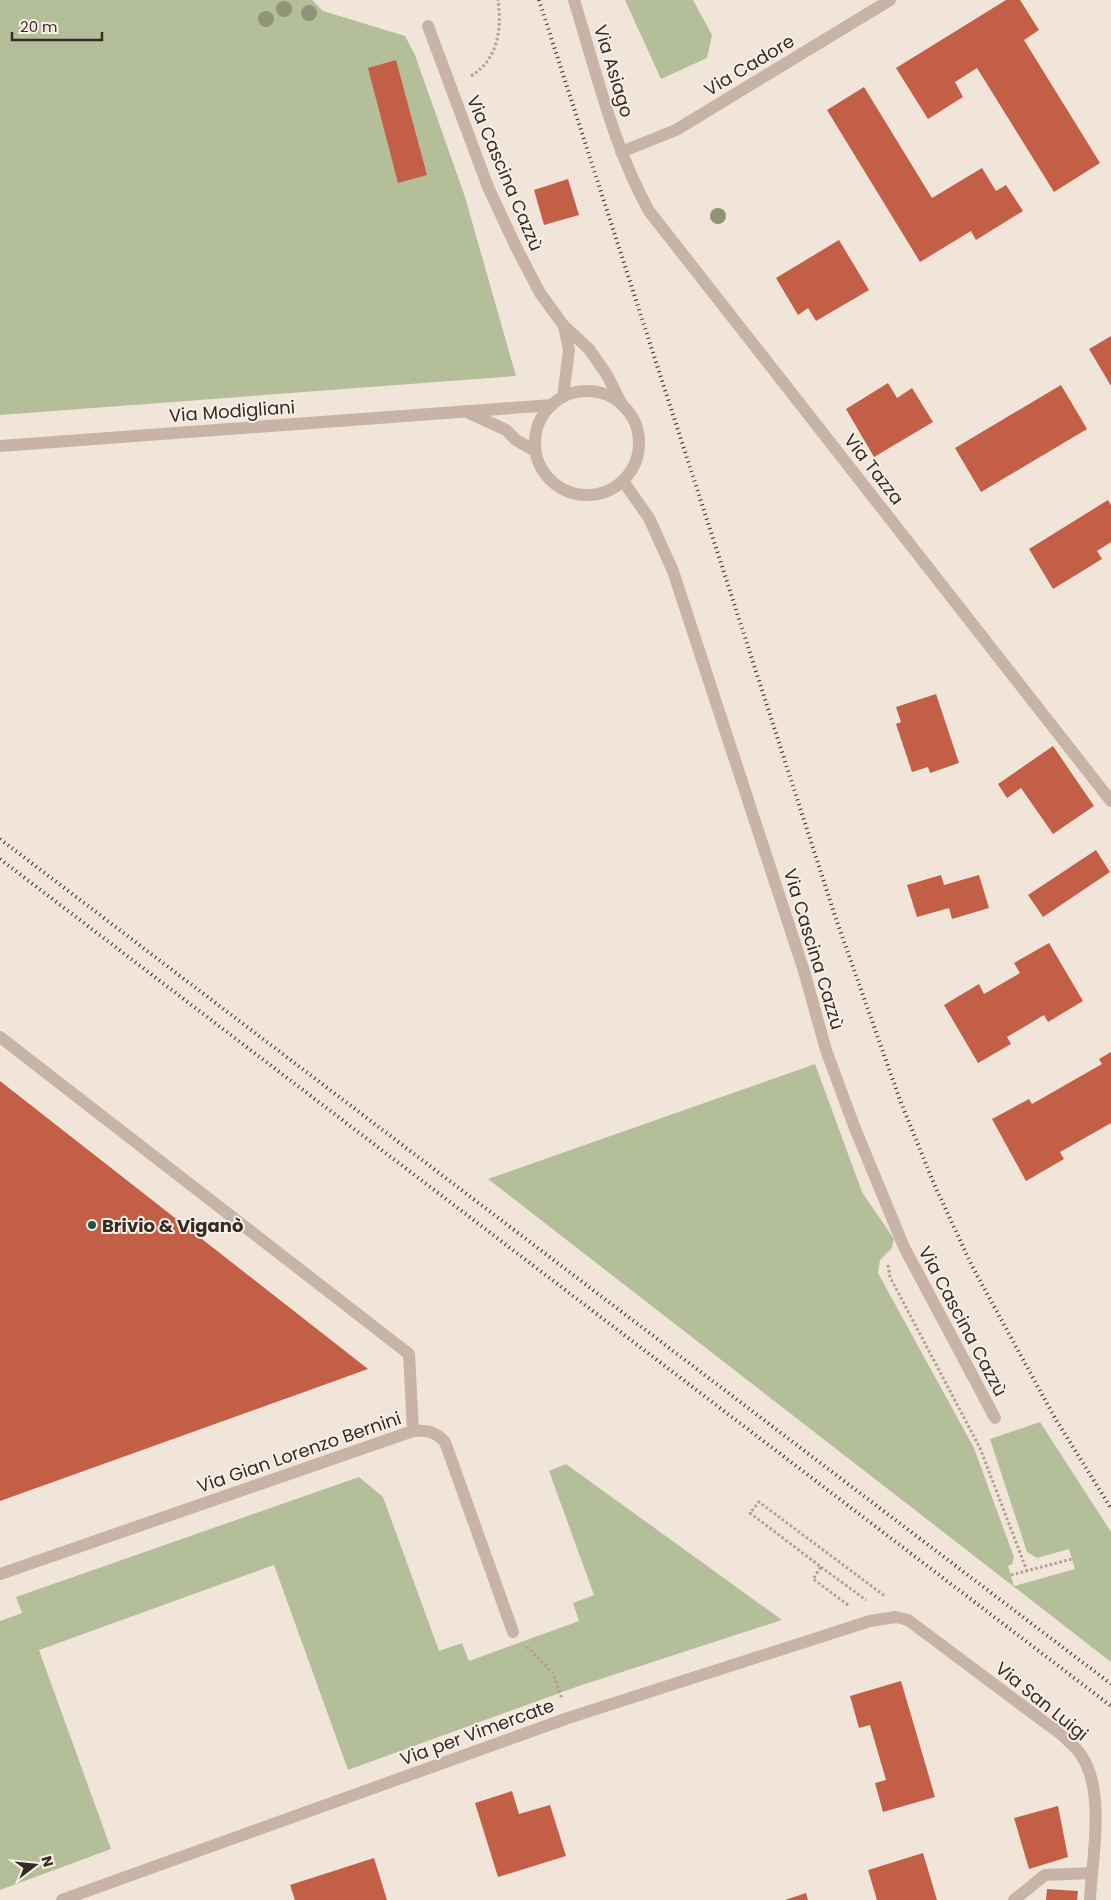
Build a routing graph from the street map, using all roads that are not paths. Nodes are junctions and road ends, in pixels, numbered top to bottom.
1 (574, 0) edge
2 (890, 0) edge
3 (428, 26) dead end
4 (621, 152) junction
5 (564, 326) junction
6 (563, 397) junction
7 (552, 405) junction
8 (622, 405) junction
9 (467, 412) junction
10 (0, 446) edge
11 (535, 452) junction
12 (623, 481) junction
13 (1111, 801) edge
14 (0, 1037) edge
15 (995, 1418) dead end
16 (413, 1431) junction
17 (0, 1574) edge
18 (908, 1620) joint
19 (513, 1632) road end
20 (1092, 1873) junction
21 (62, 1900) edge
22 (1014, 1900) edge
23 (1090, 1900) edge

1 - 4 street, Via Asiago
2 - 4 street, Via Cadore
3 - 5 street, Via Cascina Cazzù
4 - 13 street, Via Tazza
5 - 6 street, Via Cascina Cazzù
5 - 8 street, Via Cascina Cazzù
6 - 7 street
6 - 8 street
7 - 9 street, Via Modigliani
7 - 11 street
8 - 12 street
9 - 10 street, Via Modigliani
9 - 11 street, Via Modigliani
11 - 12 street
12 - 15 street, Via Cascina Cazzù
14 - 16 street
16 - 17 street, Via Gian Lorenzo Bernini
16 - 19 street, Via Gian Lorenzo Bernini
18 - 20 street, Via San Luigi
18 - 21 street, Via per Vimercate
20 - 22 street
20 - 23 street, Via San Luigi

